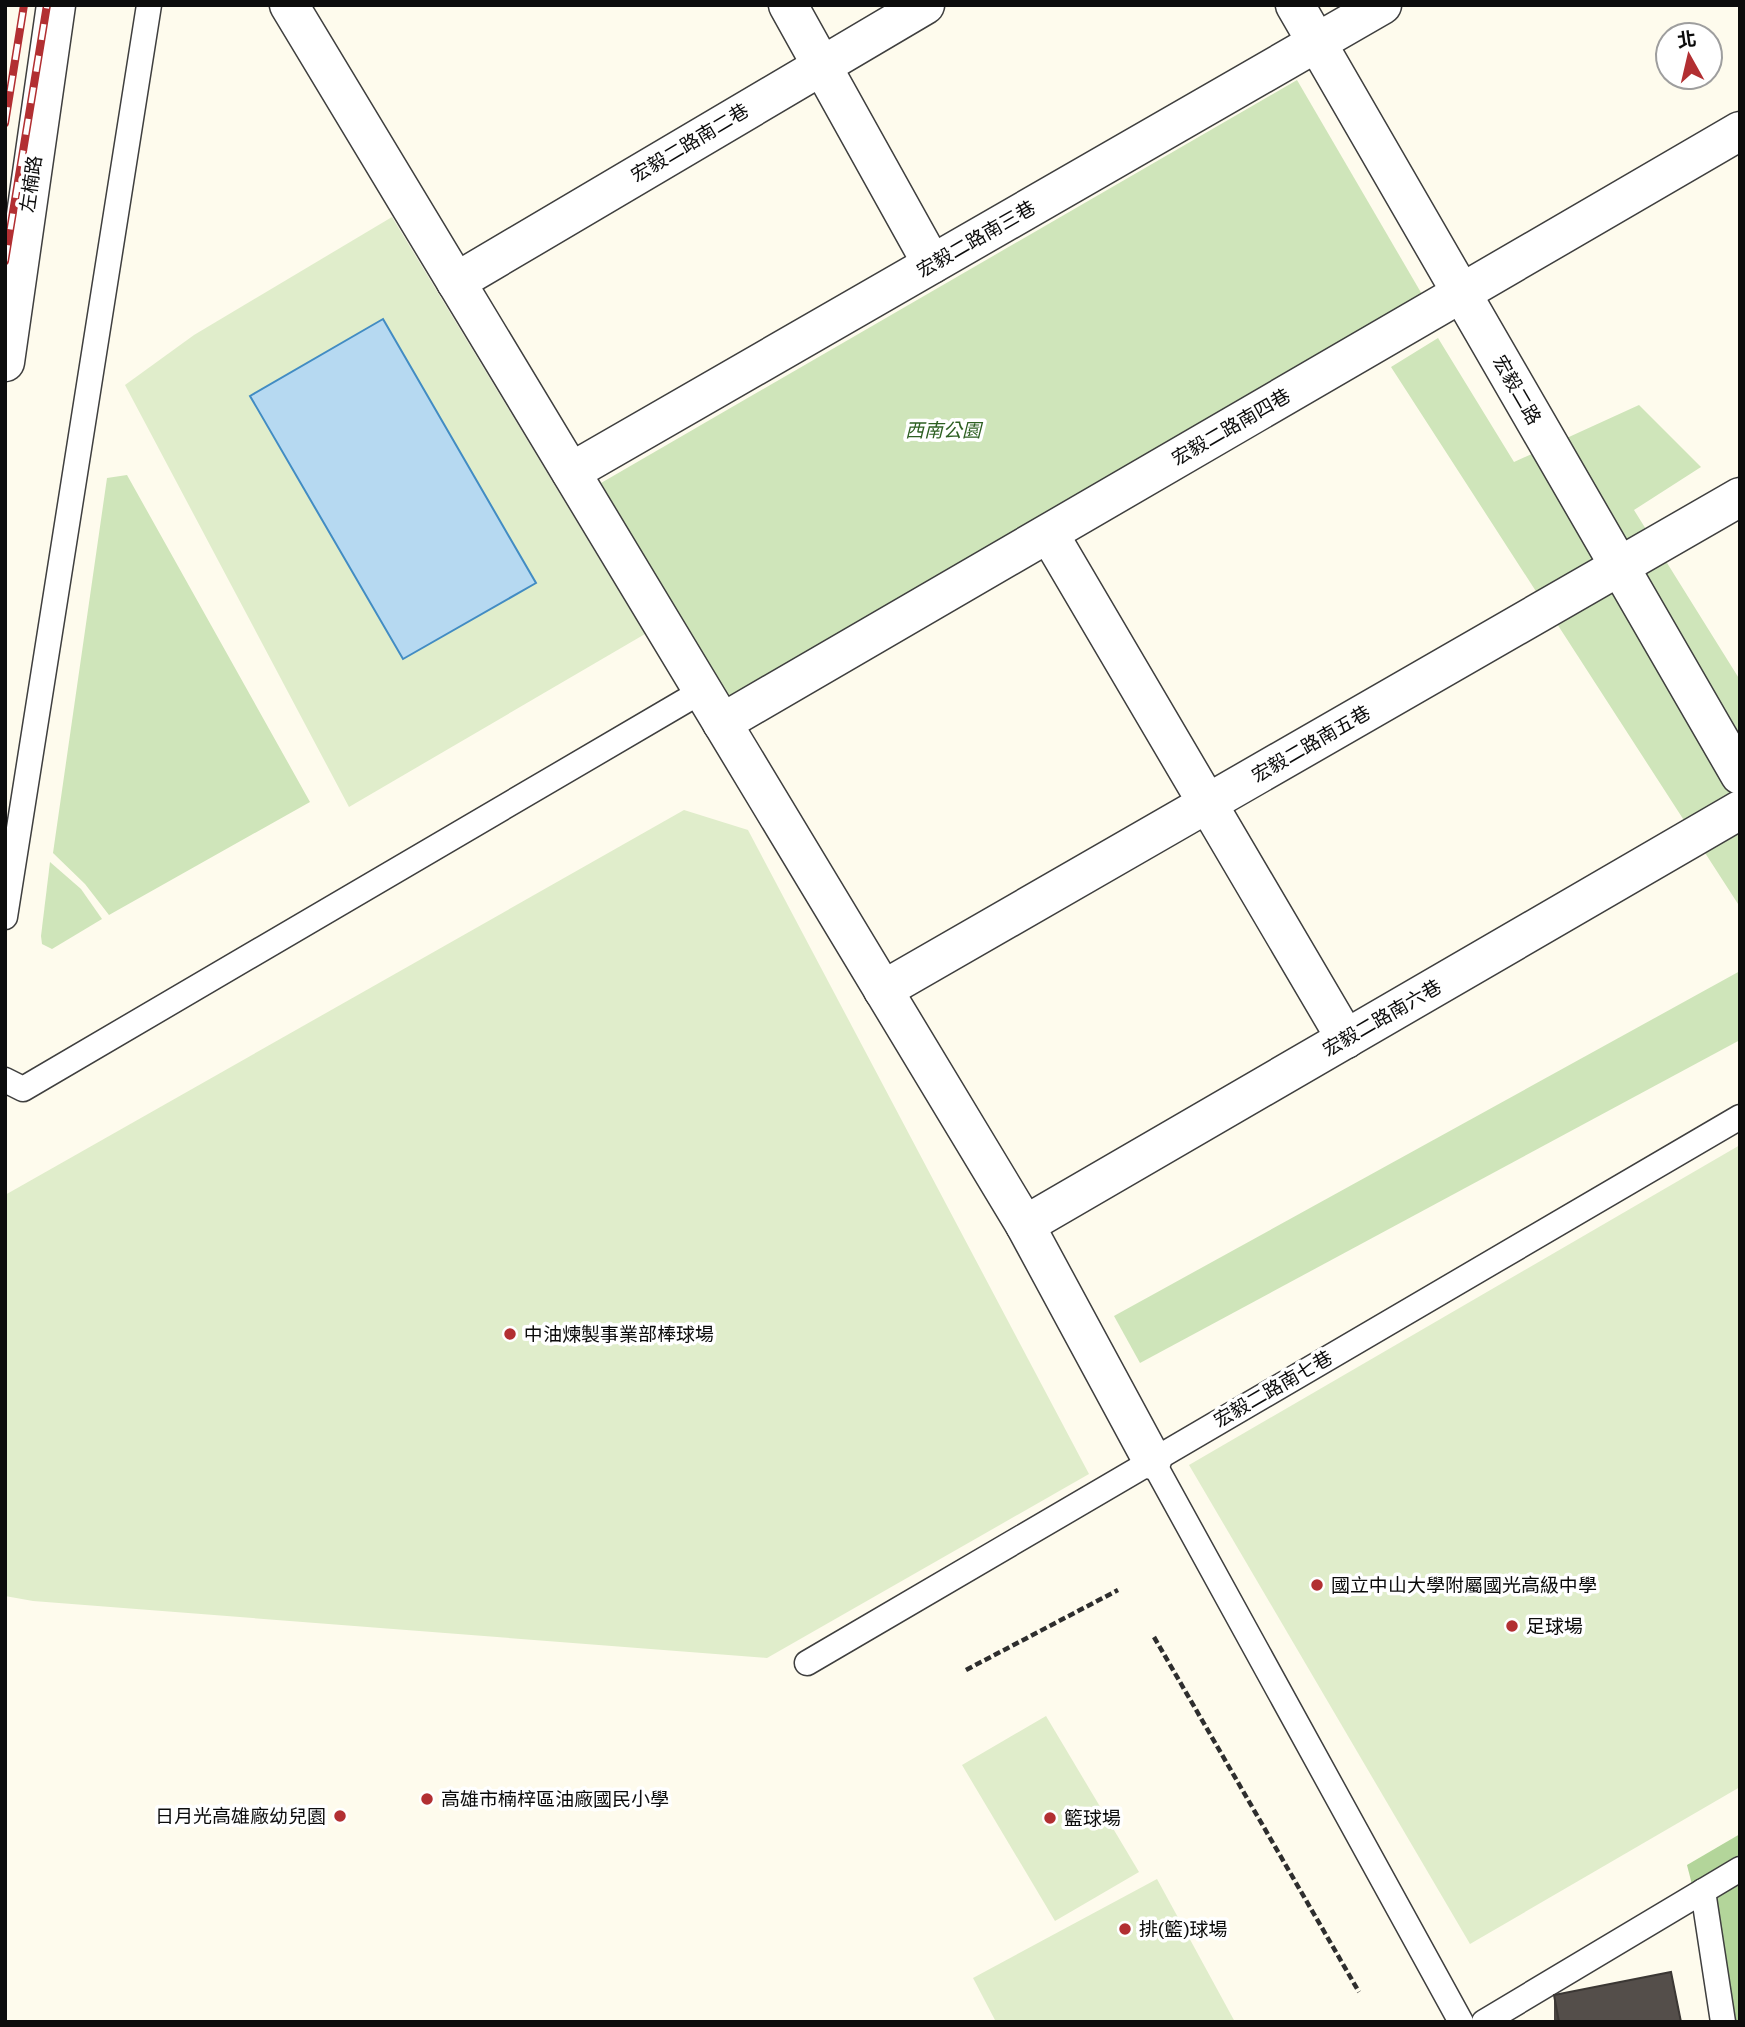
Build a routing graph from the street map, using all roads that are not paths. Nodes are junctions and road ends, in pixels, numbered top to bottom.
1 (56, 5) edge
2 (149, 5) edge
3 (788, 5) edge
4 (925, 5) edge
5 (1295, 5) edge
6 (1382, 5) edge
7 (304, 10) edge
8 (1317, 43) junction
9 (822, 65) junction
10 (1740, 131) edge
11 (932, 264) junction
12 (456, 282) junction
13 (1461, 293) junction
14 (5, 362) edge
15 (571, 472) junction
16 (1740, 497) edge
17 (1049, 534) junction
18 (1619, 566) junction
19 (702, 691) junction
20 (722, 723) junction
21 (1740, 775) edge
22 (1208, 804) junction
23 (1740, 810) edge
24 (5, 916) edge
25 (883, 990) junction
26 (1346, 1039) junction
27 (5, 1080) edge
28 (1740, 1117) edge
29 (1025, 1225) junction
30 (1152, 1460) junction
31 (807, 1663) dead end
32 (1740, 1869) edge
33 (1703, 1891) junction
34 (1461, 2022) edge
35 (1484, 2022) edge
36 (1723, 2022) edge

1 - 14 street, 左楠路
2 - 24 lane
3 - 9 street
4 - 9 street, 宏毅二路南二巷
5 - 8 street, 宏毅二路
6 - 8 street, 宏毅二路南三巷
7 - 12 street
8 - 11 street, 宏毅二路南三巷
8 - 13 street, 宏毅二路
9 - 11 street
9 - 12 street, 宏毅二路南二巷
10 - 13 street, 宏毅二路南四巷
11 - 15 street, 宏毅二路南三巷
12 - 15 street
13 - 17 street, 宏毅二路南四巷
13 - 18 street, 宏毅二路
15 - 19 street
16 - 18 street, 宏毅二路南五巷
17 - 20 street, 宏毅二路南四巷
17 - 22 street
18 - 21 street, 宏毅二路
18 - 22 street, 宏毅二路南五巷
19 - 20 street
19 - 27 lane
20 - 25 street
22 - 25 street, 宏毅二路南五巷
22 - 26 street
23 - 26 street, 宏毅二路南六巷
25 - 29 street
26 - 29 street, 宏毅二路南六巷
28 - 30 lane, 宏毅二路南七巷
29 - 30 street
30 - 31 lane, 宏毅二路南七巷
30 - 34 lane
32 - 33 lane
33 - 35 lane
33 - 36 lane

